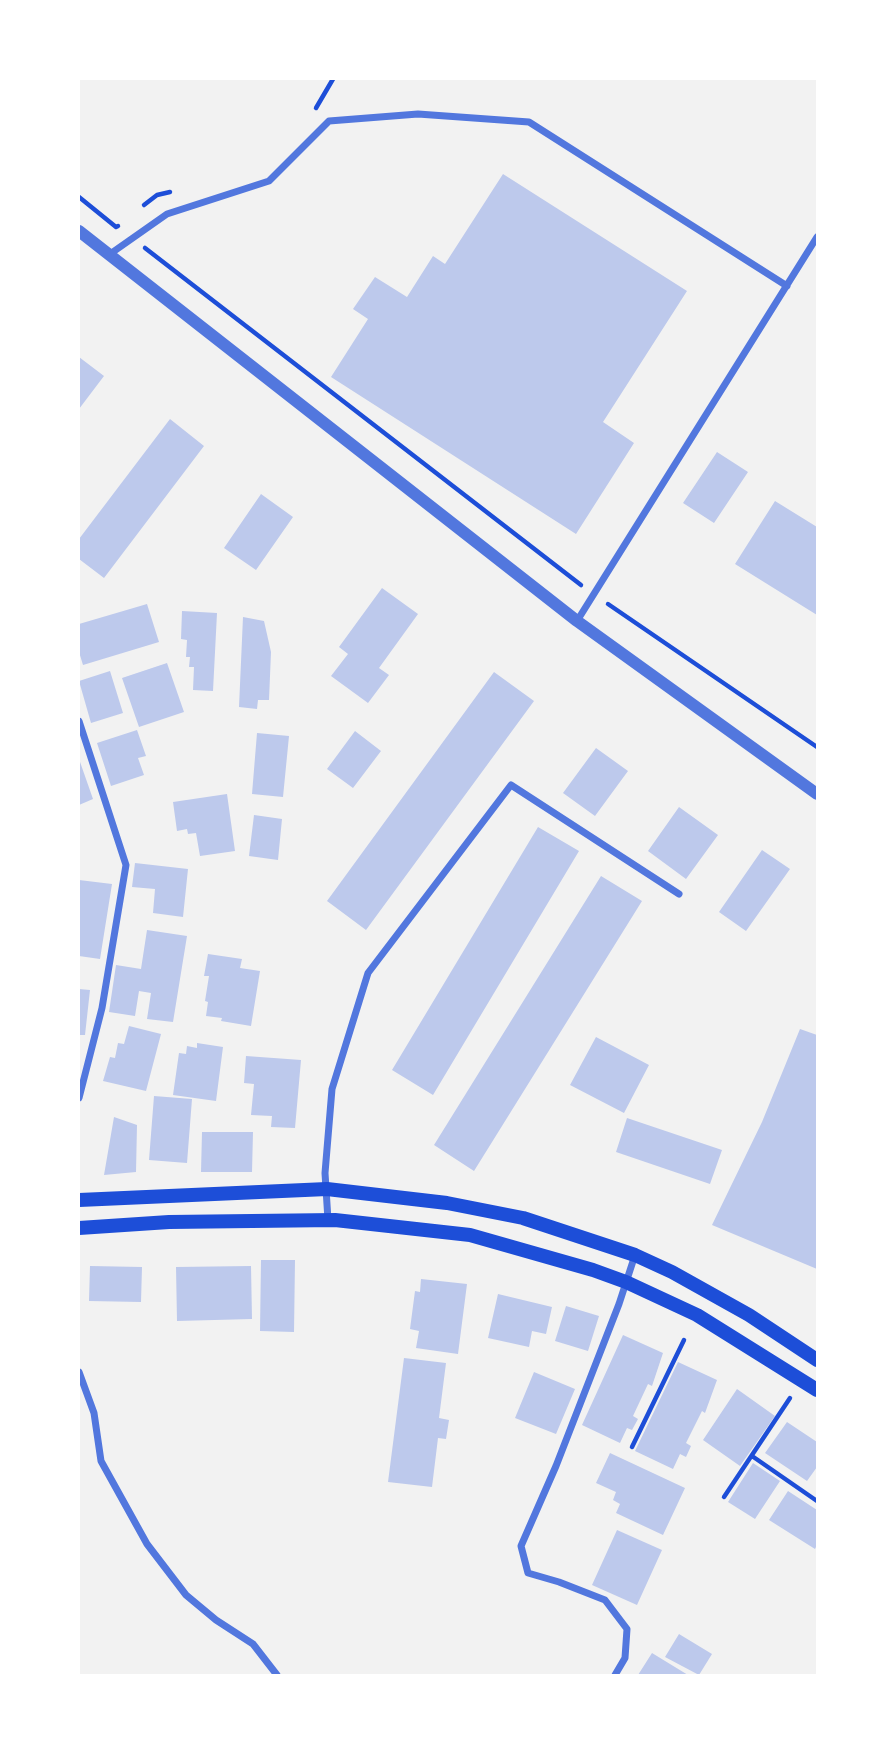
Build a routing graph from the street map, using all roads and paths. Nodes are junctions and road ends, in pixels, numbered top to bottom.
1 (332, 79) edge
2 (310, 117) dead end
3 (171, 192) dead end
4 (79, 197) edge
5 (136, 211) dead end
6 (126, 219) dead end
7 (116, 228) junction
8 (79, 231) edge
9 (817, 237) edge
10 (132, 238) junction
11 (110, 254) junction
12 (787, 286) junction
13 (593, 594) junction
14 (577, 621) junction
15 (79, 721) edge
16 (817, 747) edge
17 (817, 794) edge
18 (679, 894) dead end
19 (79, 1098) edge
20 (327, 1189) junction
21 (79, 1200) edge
22 (328, 1220) junction
23 (79, 1228) edge
24 (635, 1255) junction
25 (626, 1282) junction
26 (684, 1340) dead end
27 (817, 1360) edge
28 (79, 1371) edge
29 (817, 1390) edge
30 (793, 1395) dead end
31 (632, 1447) dead end
32 (752, 1456) junction
33 (724, 1497) dead end
34 (817, 1500) edge
35 (277, 1675) edge
36 (615, 1675) edge

1 - 2 path
3 - 5 path
4 - 7 path
6 - 7 path
7 - 10 path
8 - 11 street
9 - 12 street
10 - 11 street
10 - 12 street
10 - 13 path
11 - 14 street
12 - 13 street
13 - 14 street
13 - 16 path
14 - 17 street
15 - 19 street
18 - 20 street
20 - 21 main road
20 - 22 street
20 - 24 main road
22 - 23 main road
22 - 25 main road
24 - 25 street
24 - 27 main road
25 - 29 main road
25 - 36 street
26 - 31 path
28 - 35 street
30 - 32 path
32 - 33 path
32 - 34 path

